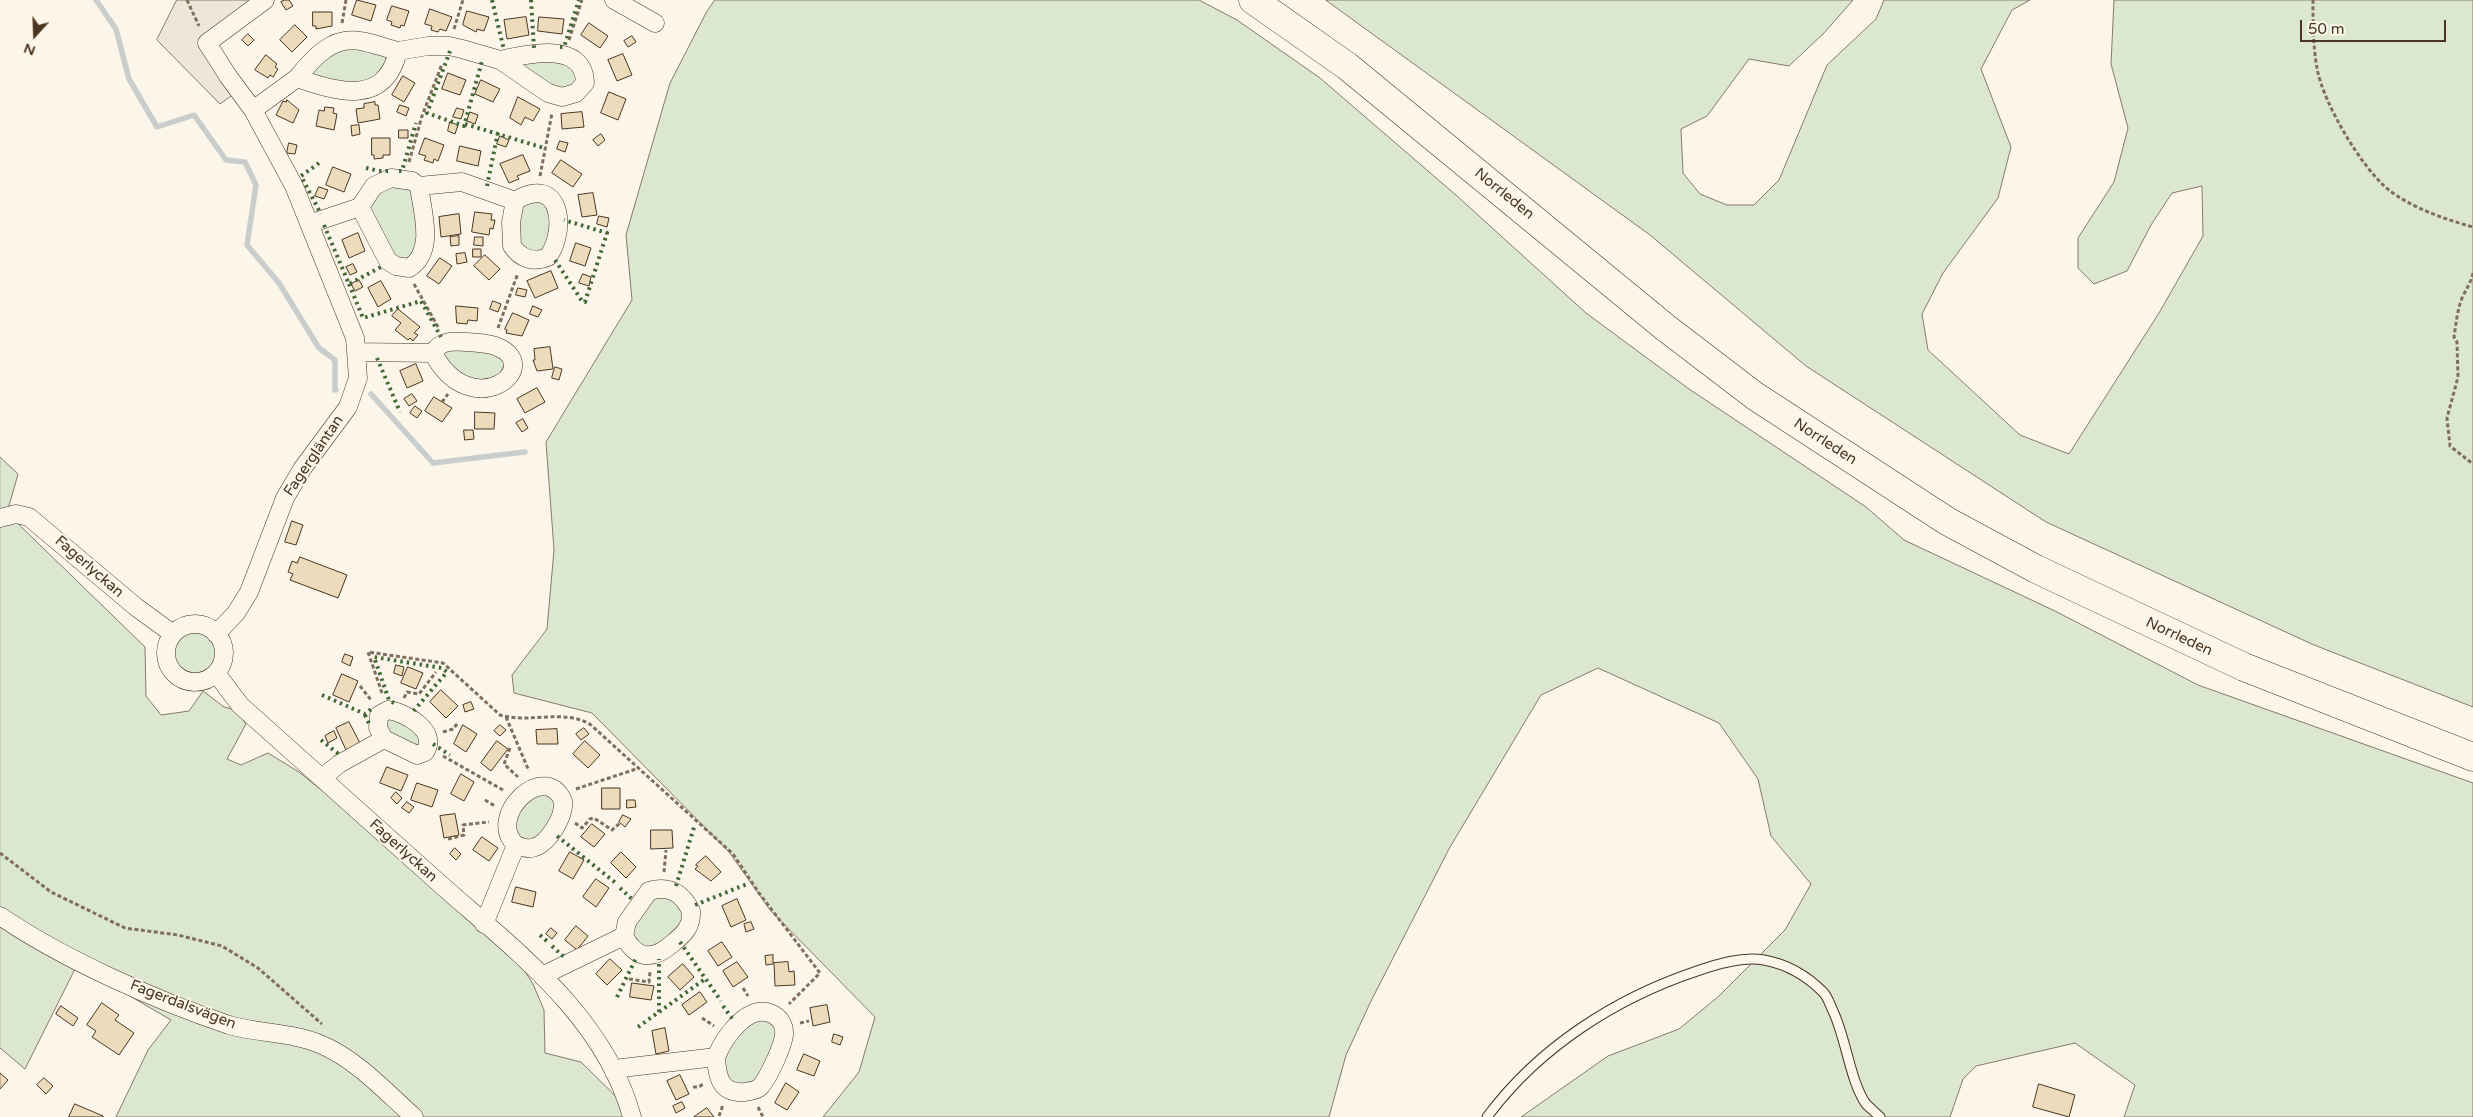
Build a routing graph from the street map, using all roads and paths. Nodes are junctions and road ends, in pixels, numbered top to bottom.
1 (187, 0) edge
2 (265, 0) edge
3 (346, 0) edge
4 (463, 0) edge
5 (582, 0) edge
6 (614, 0) edge
7 (1253, 0) edge
8 (2313, 0) edge
9 (655, 23) dead end
10 (339, 41) junction
11 (207, 43) junction
12 (448, 46) junction
13 (398, 51) junction
14 (564, 55) junction
15 (500, 60) junction
16 (297, 78) junction
17 (555, 95) junction
18 (253, 110) junction
19 (412, 183) junction
20 (537, 194) junction
21 (515, 201) junction
22 (360, 207) junction
23 (309, 224) junction
24 (2473, 227) edge
25 (524, 258) junction
26 (405, 269) junction
27 (2473, 273) edge
28 (491, 345) junction
29 (440, 348) junction
30 (357, 352) junction
31 (2473, 464) edge
32 (0, 518) edge
33 (173, 634) junction
34 (216, 634) junction
35 (436, 672) dead end
36 (216, 673) junction
37 (393, 711) junction
38 (506, 717) junction
39 (384, 739) junction
40 (428, 747) junction
41 (510, 748) dead end
42 (2473, 757) edge
43 (640, 768) junction
44 (322, 778) junction
45 (529, 791) junction
46 (560, 795) junction
47 (562, 815) junction
48 (507, 820) junction
49 (620, 823) dead end
50 (448, 839) dead end
51 (516, 845) junction
52 (0, 853) edge
53 (0, 916) edge
54 (484, 924) junction
55 (624, 936) dead end
56 (543, 978) junction
57 (776, 1017) junction
58 (324, 1025) dead end
59 (716, 1057) junction
60 (614, 1072) junction
61 (414, 1117) edge
62 (632, 1117) edge
63 (1487, 1117) edge
64 (1880, 1117) edge

1 - 11 path
2 - 11 street
3 - 10 path
4 - 12 path
5 - 14 path
6 - 9 street
7 - 42 highway, Norrleden
8 - 24 path
10 - 13 street
10 - 16 street
11 - 18 street, Fagergläntan
12 - 13 street
12 - 15 street
12 - 19 path
13 - 16 street
14 - 15 street
14 - 17 street
15 - 17 street
16 - 18 street
17 - 20 path
18 - 23 street, Fagergläntan
19 - 21 street
19 - 22 street
19 - 26 street
20 - 21 street
20 - 25 street
21 - 25 street
22 - 23 street
22 - 26 street
23 - 30 street, Fagergläntan
25 - 28 path
26 - 29 path
27 - 31 path
28 - 29 street
28 - 29 street
29 - 30 street
30 - 34 street, Fagergläntan
32 - 33 street, Fagerlyckan
33 - 34 street
33 - 36 street
34 - 36 street
35 - 37 path
36 - 44 street, Fagerlyckan
37 - 38 path
37 - 39 street
37 - 40 street
38 - 43 path
38 - 45 path
39 - 40 street
39 - 44 street
40 - 45 path
41 - 45 path
43 - 46 path
43 - 57 path
44 - 54 street, Fagerlyckan
45 - 46 street
45 - 48 street
46 - 47 street
47 - 49 path
47 - 51 street
48 - 50 path
48 - 51 street
51 - 54 street
52 - 58 path
53 - 61 street, Fagerdalsvägen
54 - 56 street, Fagerlyckan
55 - 56 street
56 - 60 street, Fagerlyckan
57 - 59 street
57 - 59 street
59 - 60 street
60 - 62 street, Fagerlyckan
63 - 64 lane

